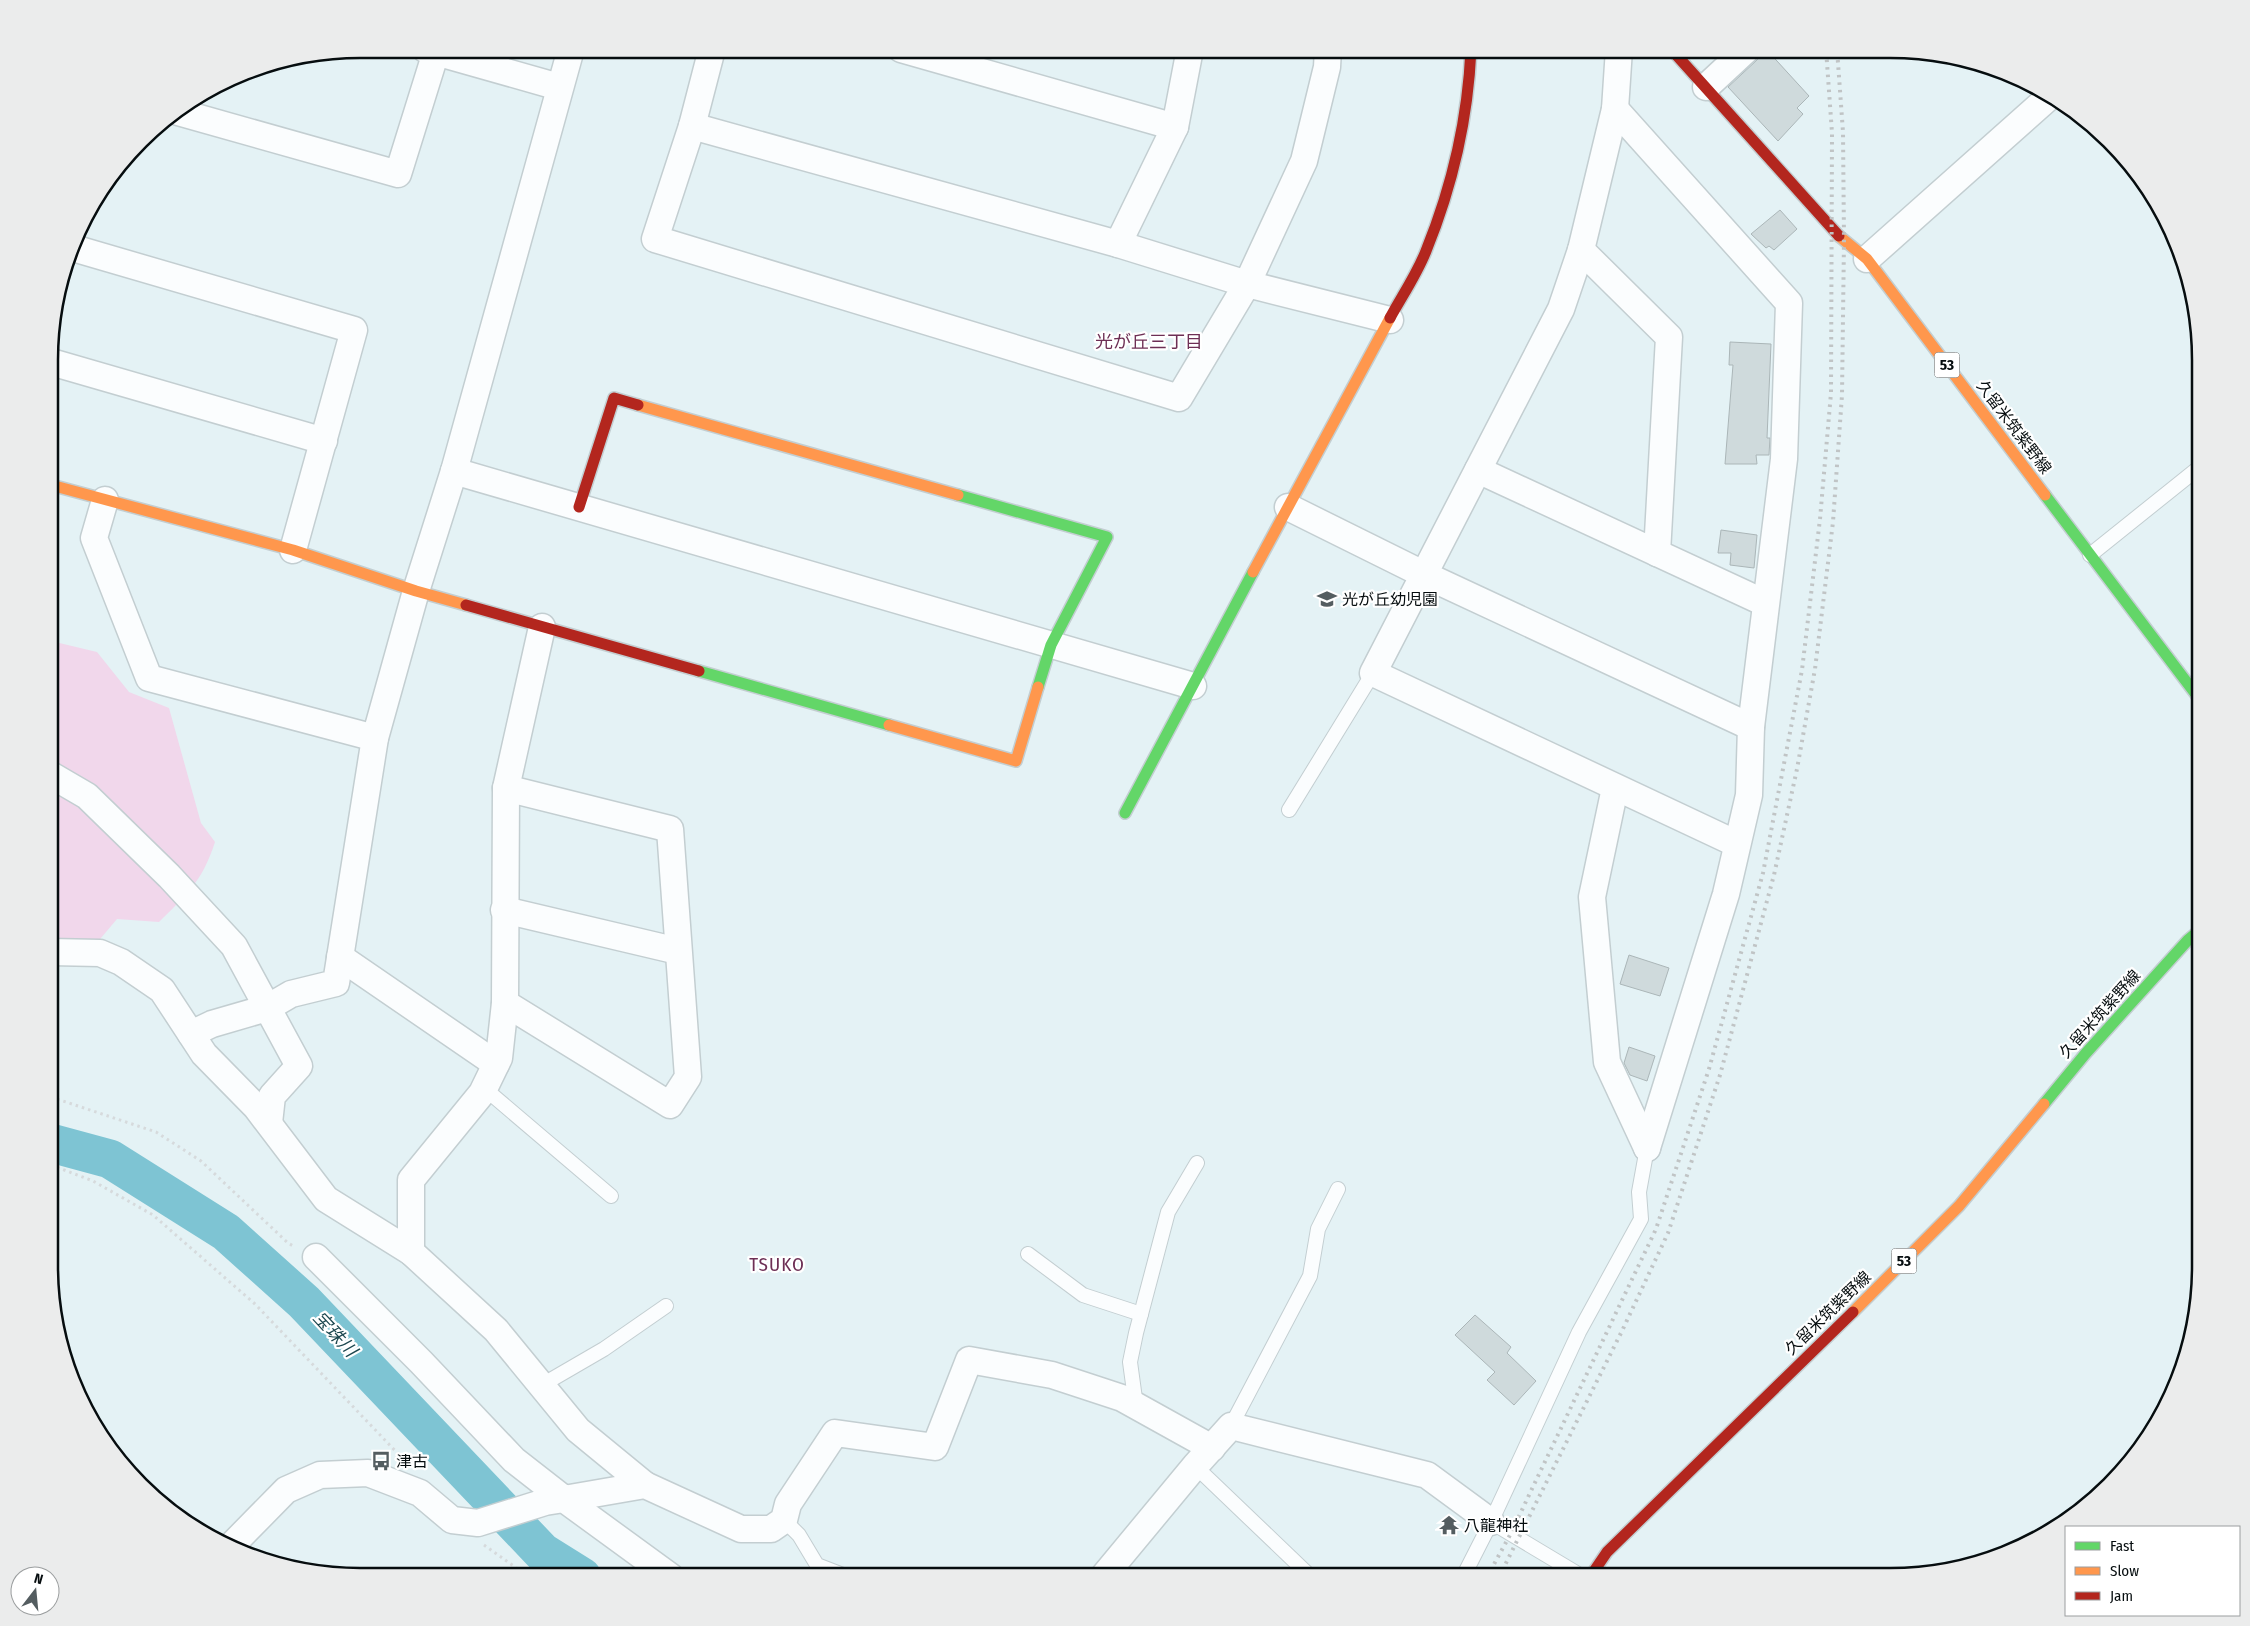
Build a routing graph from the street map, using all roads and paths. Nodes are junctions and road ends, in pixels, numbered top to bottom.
1 (428, 58) edge
2 (458, 58) edge
3 (568, 58) edge
4 (710, 58) edge
5 (933, 58) edge
6 (1188, 58) edge
7 (1328, 58) edge
8 (1471, 58) edge
9 (1618, 58) edge
10 (1679, 58) edge
11 (1737, 58) edge
12 (559, 87) junction
13 (1706, 87) junction
14 (2045, 100) edge
15 (1615, 109) junction
16 (184, 114) edge
17 (692, 126) junction
18 (1175, 127) junction
19 (1118, 244) junction
20 (79, 250) edge
21 (1582, 250) junction
22 (1867, 258) junction
23 (1247, 284) junction
24 (1390, 320) junction
25 (58, 364) edge
26 (324, 441) junction
27 (1478, 470) junction
28 (454, 471) junction
29 (2192, 473) edge
30 (58, 487) edge
31 (104, 500) junction
32 (580, 507) junction
33 (1288, 507) junction
34 (293, 550) junction
35 (1657, 553) junction
36 (2090, 555) junction
37 (1425, 575) junction
38 (416, 591) junction
39 (1765, 604) junction
40 (542, 627) junction
41 (1051, 645) junction
42 (1373, 673) junction
43 (1193, 686) junction
44 (2192, 689) edge
45 (1751, 727) junction
46 (375, 738) junction
47 (58, 779) edge
48 (506, 788) junction
49 (1615, 788) junction
50 (1289, 810) dead end
51 (1125, 813) dead end
52 (1737, 844) junction
53 (504, 910) junction
54 (2192, 937) edge
55 (678, 951) junction
56 (58, 952) edge
57 (340, 957) junction
58 (505, 1003) junction
59 (268, 1008) junction
60 (191, 1034) junction
61 (496, 1064) junction
62 (484, 1088) junction
63 (58, 1099) edge
64 (269, 1123) junction
65 (1647, 1148) junction
66 (1197, 1163) dead end
67 (58, 1168) edge
68 (1338, 1189) dead end
69 (611, 1196) dead end
70 (411, 1252) junction
71 (1028, 1254) dead end
72 (316, 1257) joint
73 (666, 1306) dead end
74 (1141, 1314) junction
75 (542, 1385) junction
76 (1136, 1406) junction
77 (1231, 1426) junction
78 (1203, 1457) junction
79 (645, 1485) junction
80 (420, 1493) junction
81 (554, 1500) junction
82 (784, 1520) junction
83 (1491, 1522) junction
84 (479, 1533) junction
85 (236, 1541) edge
86 (519, 1568) edge
87 (657, 1568) edge
88 (825, 1568) edge
89 (1110, 1568) edge
90 (1303, 1568) edge
91 (1467, 1568) edge
92 (1568, 1568) edge
93 (1596, 1568) edge

1 - 16 street
2 - 12 street
3 - 12 street
4 - 17 street
5 - 18 street
6 - 18 street
7 - 23 street
8 - 24 street
9 - 15 street
10 - 13 street, 久留米筑紫野線 / 53
11 - 13 street
12 - 28 street
13 - 22 street, 久留米筑紫野線 / 53
14 - 22 street
15 - 21 street
15 - 39 street
17 - 19 street
17 - 23 street
18 - 19 street
19 - 23 street
20 - 26 street
21 - 27 street
21 - 35 street
22 - 36 street, 久留米筑紫野線 / 53
23 - 24 street
24 - 33 street
25 - 26 street
26 - 34 street
27 - 35 street
27 - 37 street
28 - 32 street
28 - 38 street
29 - 36 lane
30 - 31 street
31 - 34 street
31 - 46 street
32 - 41 street
32 - 41 street
33 - 37 street
33 - 43 street
34 - 38 street
35 - 39 street
36 - 44 street, 久留米筑紫野線 / 53
37 - 42 street
37 - 45 street
38 - 40 street
38 - 46 street
39 - 45 street
40 - 41 street
40 - 48 street
41 - 43 street
42 - 49 street
42 - 50 lane
43 - 51 street
45 - 52 street
46 - 57 street
47 - 59 street
48 - 53 street
48 - 55 street
49 - 52 street
49 - 65 street
52 - 65 street
53 - 55 street
53 - 58 street
54 - 93 street, 久留米筑紫野線 / 53
55 - 58 street
56 - 60 street
57 - 59 street
57 - 61 street
58 - 61 street
59 - 60 street
59 - 64 street
60 - 64 street
61 - 62 street
62 - 69 lane
62 - 70 street
63 - 72 path
64 - 70 street
65 - 83 lane
66 - 74 lane
67 - 80 path
68 - 77 lane
70 - 75 street
71 - 74 lane
72 - 81 street
73 - 75 lane
74 - 76 lane
75 - 79 street
76 - 78 street
76 - 82 street
77 - 78 street
77 - 83 street
78 - 89 street
78 - 90 lane
79 - 81 street
79 - 82 street
80 - 84 street
80 - 85 street
81 - 84 street
81 - 87 street
82 - 88 lane
83 - 91 lane
83 - 92 lane
84 - 86 path

